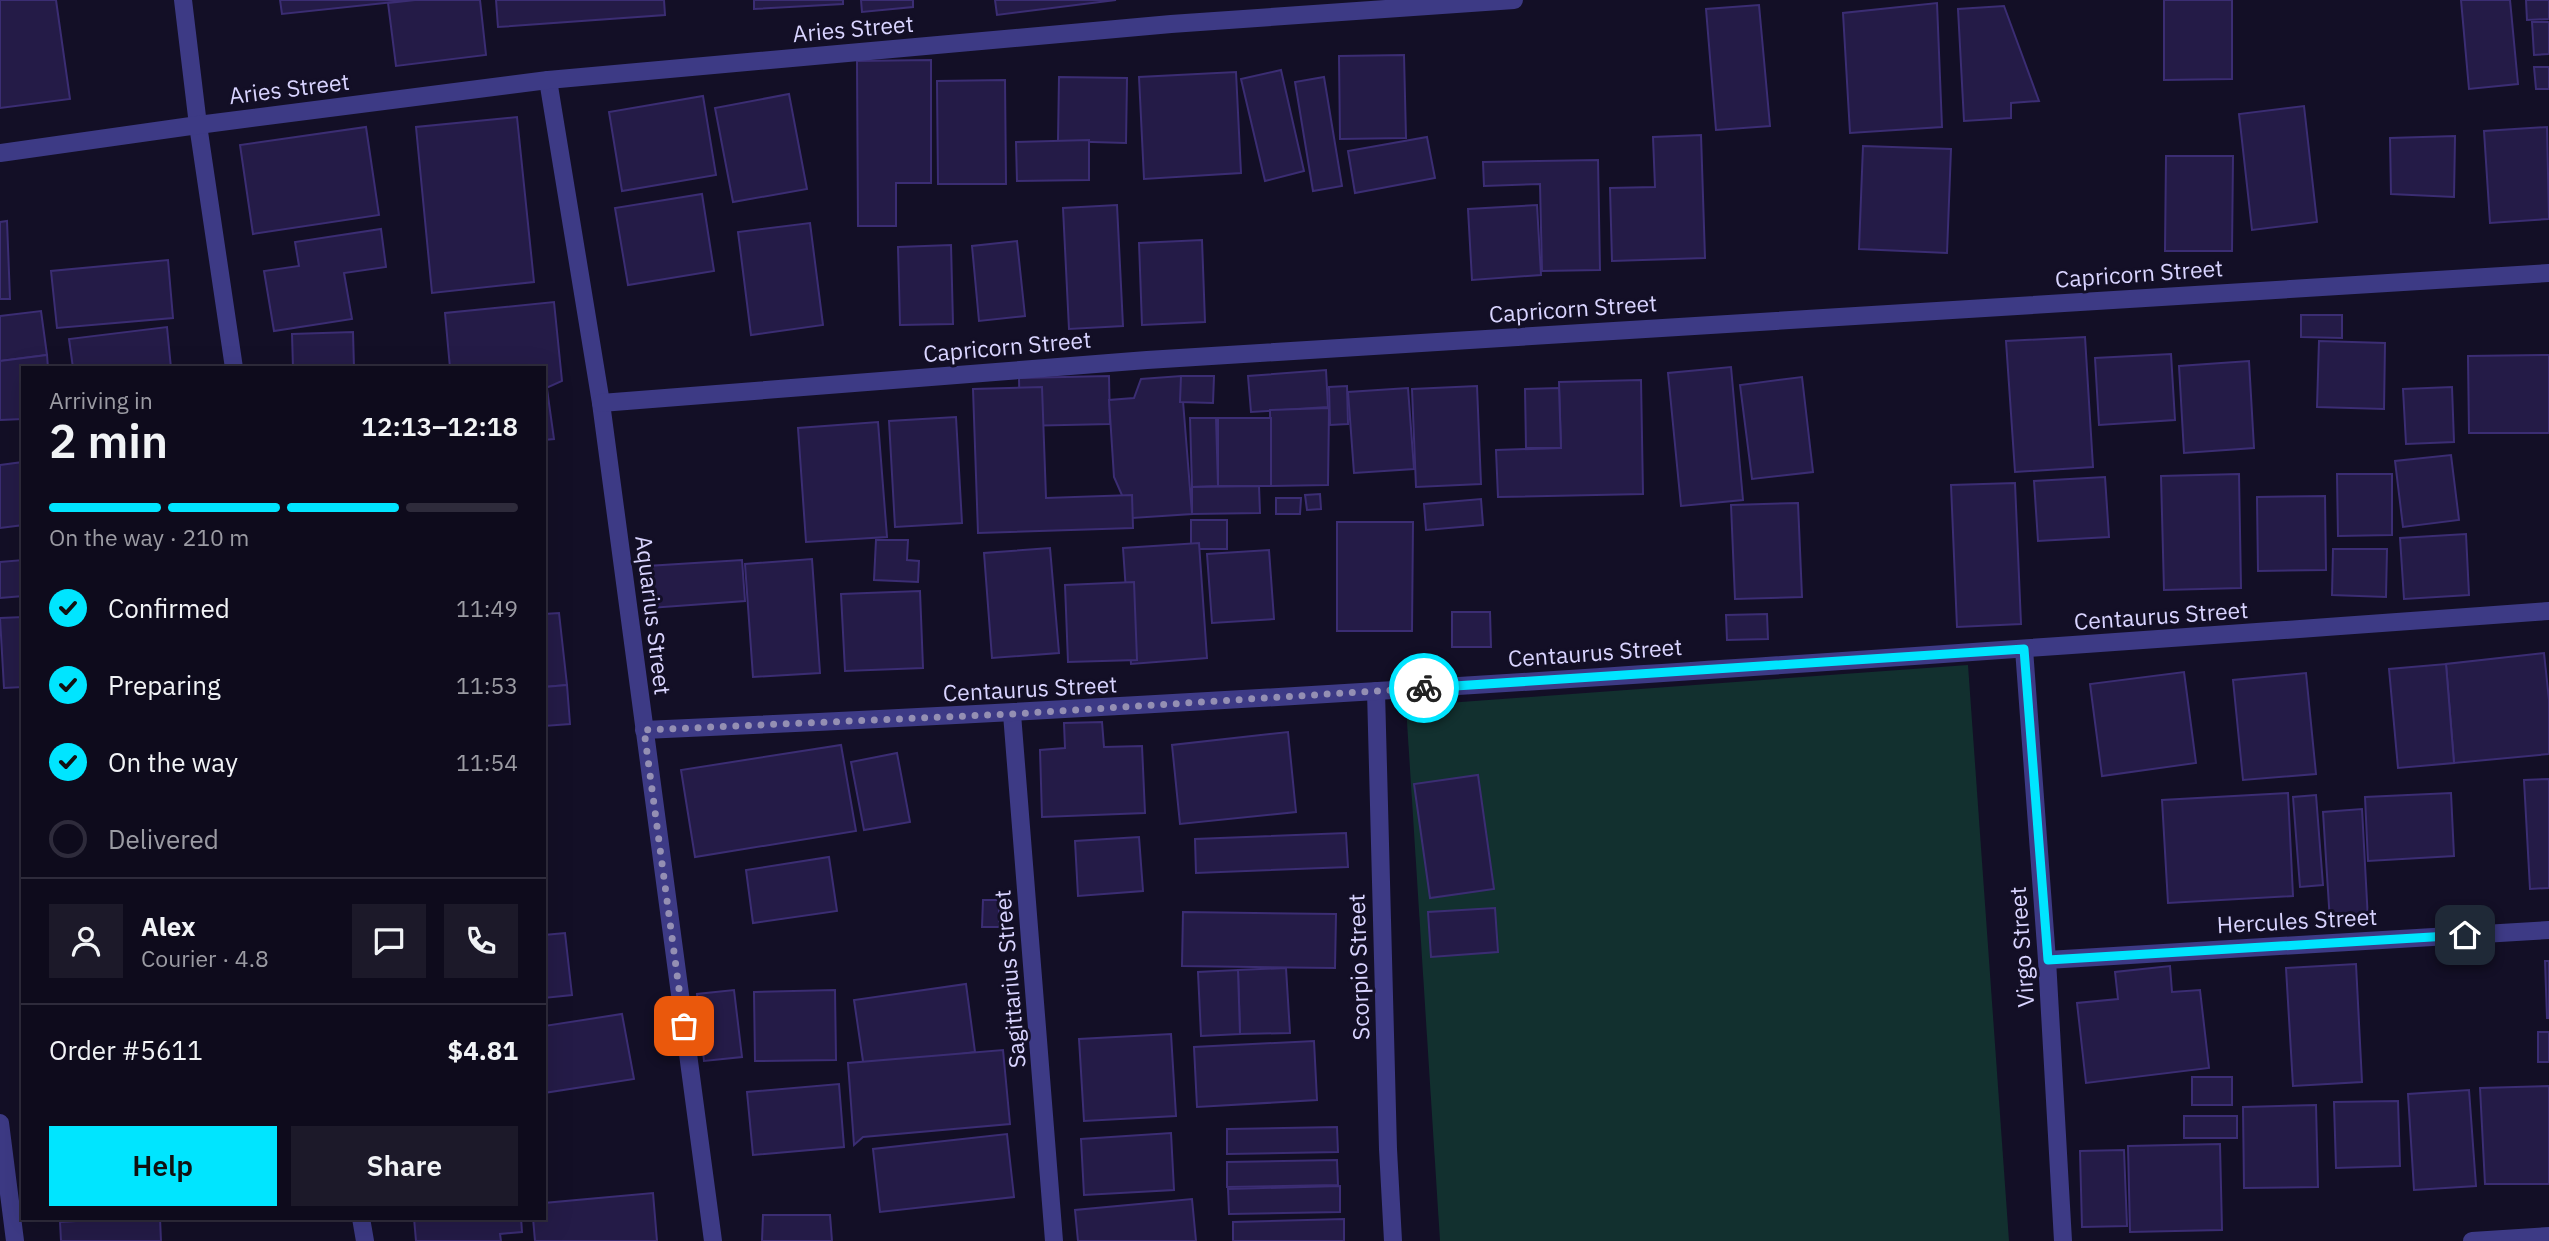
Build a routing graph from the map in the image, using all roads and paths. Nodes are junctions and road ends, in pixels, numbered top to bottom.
1 (183, 0) edge
2 (1514, 0) edge
3 (548, 80) junction
4 (198, 125) junction
5 (0, 153) edge
6 (2549, 273) edge
7 (234, 366) edge
8 (601, 403) junction
9 (2549, 611) edge
10 (2024, 649) junction
11 (1376, 691) junction
12 (1012, 714) junction
13 (644, 730) junction
14 (2549, 930) edge
15 (2048, 960) junction
16 (0, 1123) edge
17 (361, 1220) edge
18 (2549, 1236) edge
19 (15, 1241) edge
20 (365, 1241) edge
21 (713, 1241) edge
22 (1054, 1241) edge
23 (1393, 1241) edge
24 (2063, 1241) edge
25 (2472, 1241) edge

1 - 4 street, Aries Street
2 - 3 street, Aries Street
3 - 4 street, Aries Street
3 - 8 street, Aquarius Street
4 - 5 street, Aries Street
4 - 7 street, Aries Street
6 - 8 street, Capricorn Street
8 - 13 street, Aquarius Street
9 - 10 street, Centaurus Street
10 - 11 street, Centaurus Street
10 - 15 street, Virgo Street
11 - 12 street, Centaurus Street
11 - 23 street, Scorpio Street
12 - 13 street, Centaurus Street
12 - 22 street, Sagittarius Street
13 - 21 street, Aquarius Street
14 - 15 street, Hercules Street
15 - 24 street, Virgo Street
16 - 19 street
17 - 20 street
18 - 25 street

